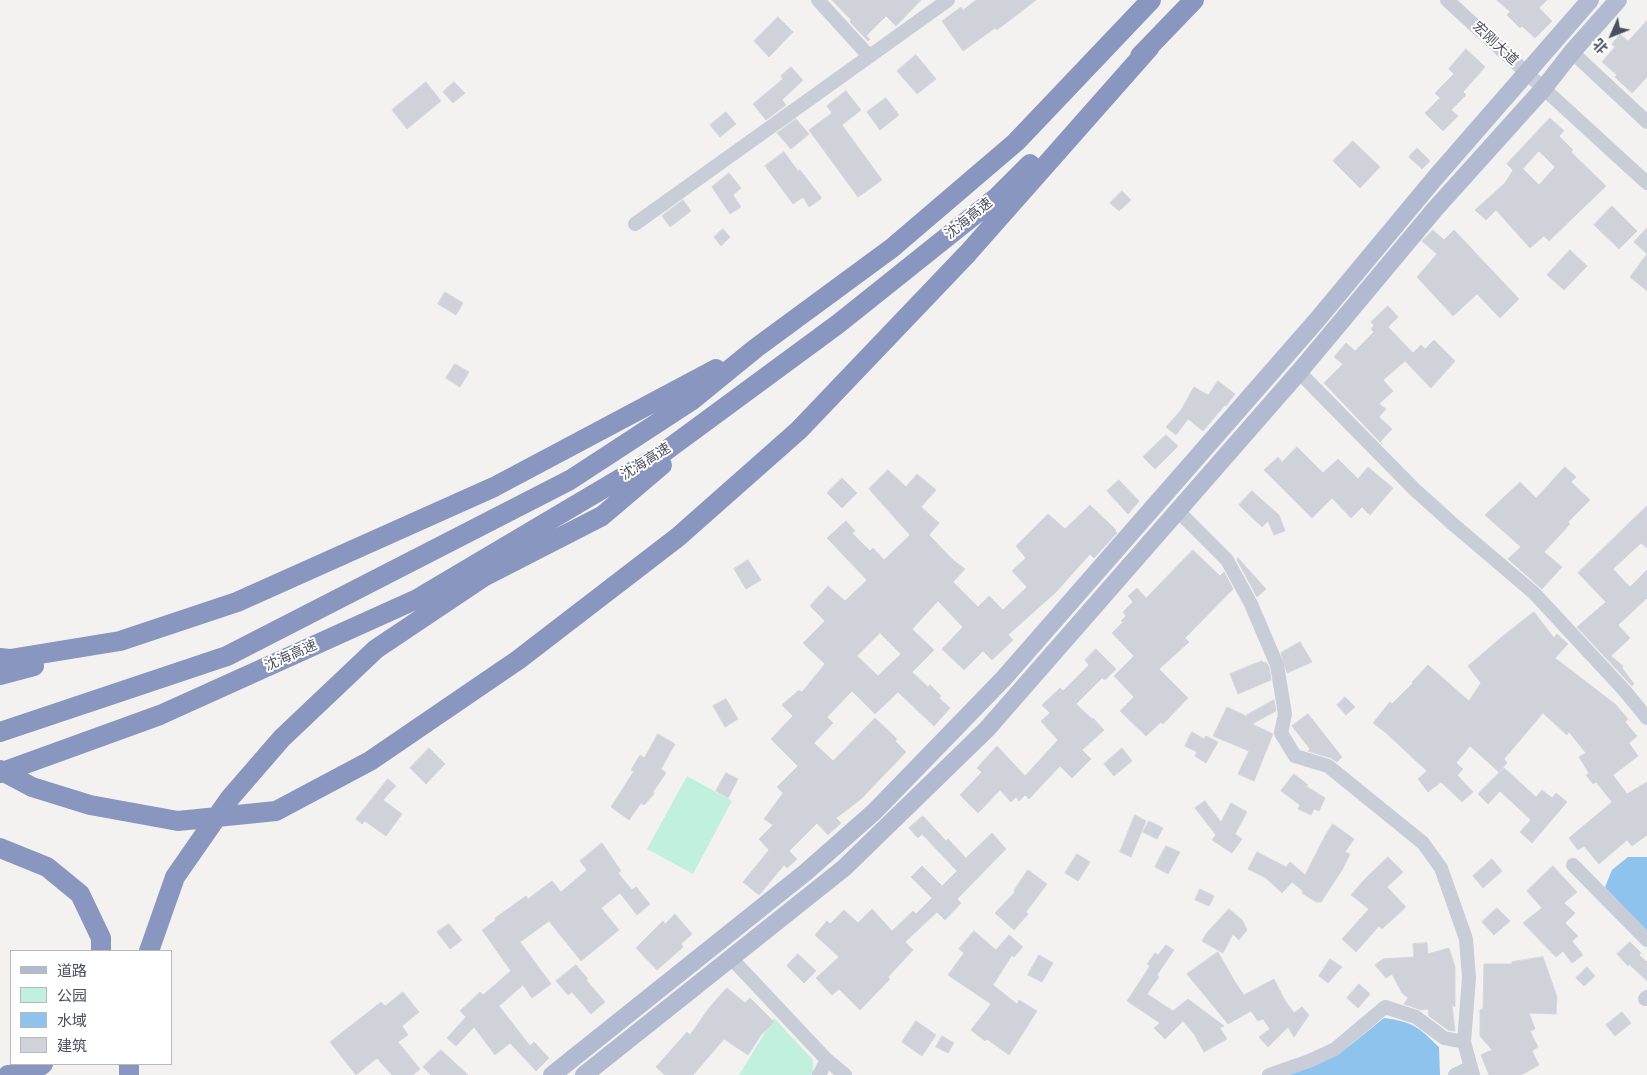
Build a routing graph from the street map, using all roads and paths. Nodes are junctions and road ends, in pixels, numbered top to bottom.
1 (818, 0) edge
2 (948, 0) edge
3 (1152, 0) edge
4 (1194, 0) edge
5 (1447, 0) edge
6 (1590, 0) edge
7 (1618, 0) edge
8 (1150, 47) junction
9 (1572, 52) junction
10 (869, 56) junction
11 (1526, 73) junction
12 (1543, 89) junction
13 (1647, 122) edge
14 (1647, 183) edge
15 (634, 224) dead end
16 (756, 348) junction
17 (772, 372) junction
18 (1299, 372) junction
19 (1177, 510) junction
20 (120, 641) junction
21 (0, 658) edge
22 (0, 675) edge
23 (1647, 718) edge
24 (0, 732) edge
25 (0, 772) edge
26 (216, 817) junction
27 (0, 848) edge
28 (1573, 866) dead end
29 (1647, 940) edge
30 (101, 950) edge
31 (149, 950) edge
32 (731, 958) junction
33 (1464, 1042) junction
34 (827, 1060) junction
35 (42, 1065) edge
36 (1472, 1071) edge
37 (8, 1075) edge
38 (552, 1075) edge
39 (584, 1075) edge
40 (818, 1075) edge
41 (845, 1075) edge
42 (1269, 1075) edge
43 (1455, 1075) edge

1 - 10 street
2 - 10 street
3 - 16 highway, 沈海高速
4 - 8 highway, 沈海高速
5 - 11 street, 宏刚大道
6 - 11 main road
7 - 9 main road
8 - 17 highway, 沈海高速
8 - 26 highway
9 - 12 main road
9 - 13 street
10 - 15 street
11 - 12 street, 宏刚大道
11 - 38 main road
12 - 14 street, 宏刚大道
12 - 18 main road
16 - 20 highway
16 - 24 highway, 沈海高速
17 - 25 highway, 沈海高速
17 - 26 highway
18 - 19 main road
18 - 23 street
19 - 32 main road
19 - 33 street
20 - 21 highway
20 - 22 highway
25 - 26 highway
26 - 31 highway
27 - 30 highway
28 - 29 street
32 - 34 street
32 - 39 main road
33 - 36 street
33 - 42 street
34 - 40 street
34 - 41 street
35 - 37 highway
36 - 43 street

